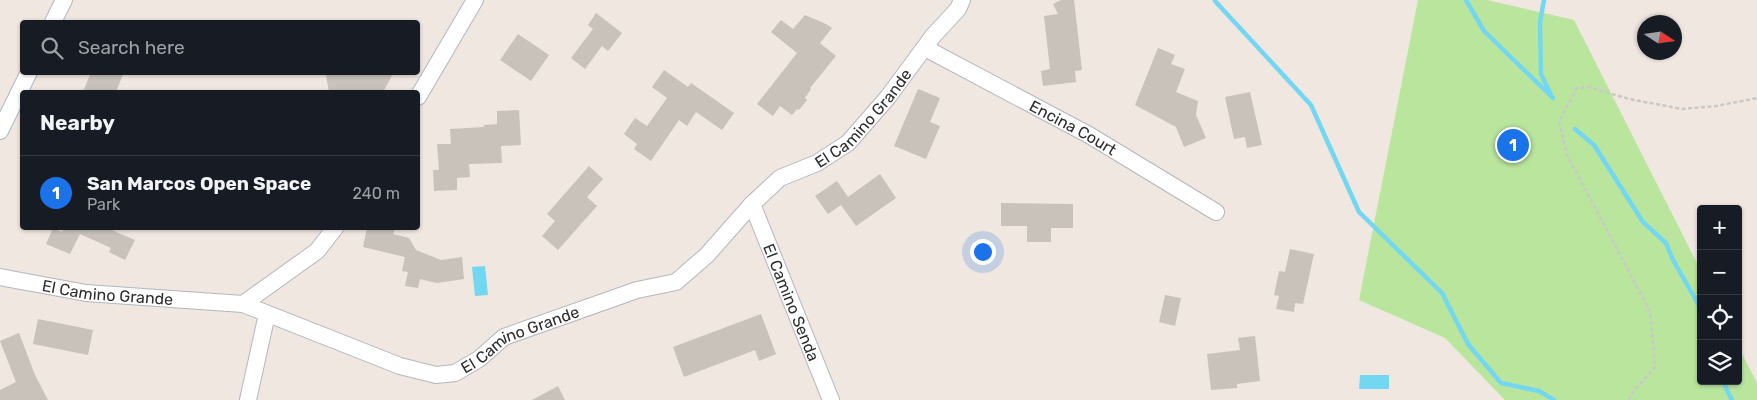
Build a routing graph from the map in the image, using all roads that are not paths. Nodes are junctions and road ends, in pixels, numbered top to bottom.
1 (64, 0) edge
2 (475, 0) edge
3 (962, 0) edge
4 (54, 20) edge
5 (925, 48) junction
6 (28, 75) edge
7 (20, 90) edge
8 (20, 90) edge
9 (420, 94) edge
10 (0, 131) edge
11 (752, 204) junction
12 (1216, 212) dead end
13 (333, 230) edge
14 (0, 277) edge
15 (243, 304) junction
16 (267, 314) junction
17 (248, 400) edge
18 (831, 400) edge

1 - 4 street
2 - 9 street
3 - 5 street, El Camino Grande
5 - 11 street, El Camino Grande
5 - 12 street, Encina Court
6 - 8 street
7 - 10 street
11 - 16 street, El Camino Grande
11 - 18 street, El Camino Senda
13 - 15 street
14 - 15 street, El Camino Grande
15 - 16 street, El Camino Grande
16 - 17 street

